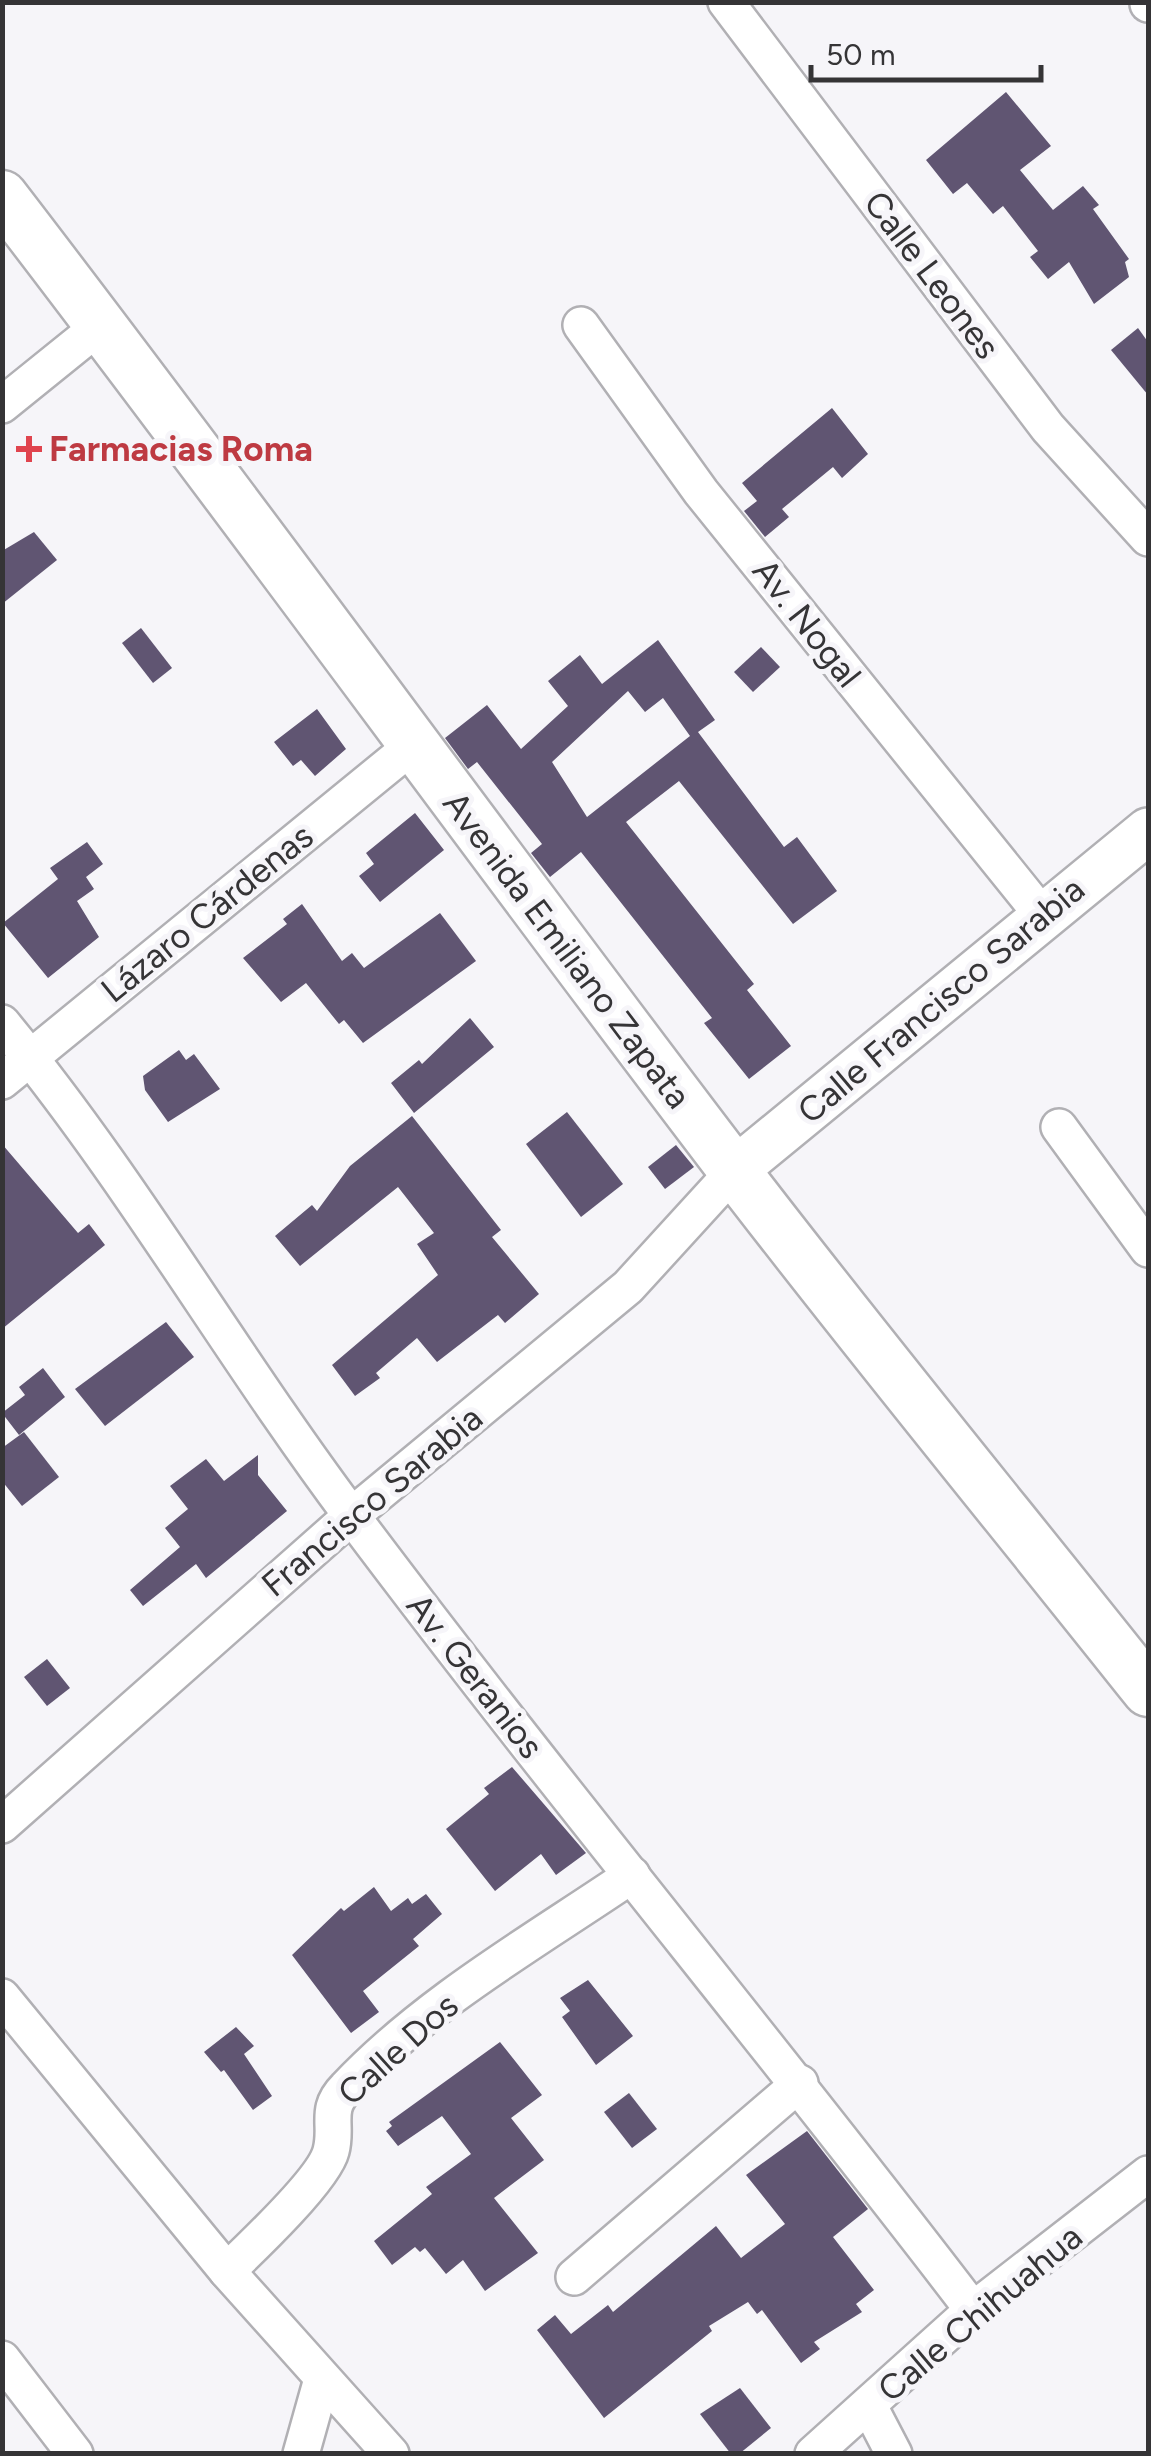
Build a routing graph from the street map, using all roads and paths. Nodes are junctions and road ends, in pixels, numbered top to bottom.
1 (726, 2) edge
2 (2, 196) edge
3 (581, 324) dead end
4 (102, 325) junction
5 (2, 405) edge
6 (1148, 538) edge
7 (412, 746) junction
8 (1148, 831) edge
9 (1042, 915) junction
10 (2, 1023) edge
11 (31, 1057) junction
12 (2, 1080) edge
13 (1059, 1127) dead end
14 (734, 1171) junction
15 (1148, 1248) edge
16 (351, 1516) junction
17 (1148, 1691) edge
18 (2, 1825) edge
19 (632, 1875) junction
20 (2, 1997) edge
21 (800, 2083) junction
22 (1148, 2174) edge
23 (227, 2271) junction
24 (574, 2277) dead end
25 (973, 2310) junction
26 (2, 2359) edge
27 (322, 2379) junction
28 (870, 2406) junction
29 (75, 2454) edge
30 (301, 2454) edge
31 (391, 2454) edge
32 (813, 2454) edge
33 (894, 2454) edge

1 - 6 street, Calle Leones
2 - 4 main road, Avenida Emiliano Zapata
3 - 9 street, Av. Nogal
4 - 5 street
4 - 7 main road, Avenida Emiliano Zapata
7 - 11 street, Lázaro Cárdenas
7 - 14 main road, Avenida Emiliano Zapata
8 - 9 street, Calle Francisco Sarabia
9 - 14 street, Calle Francisco Sarabia
10 - 11 street, Av. Geranios
11 - 12 street, Lázaro Cárdenas
11 - 16 street, Av. Geranios
13 - 15 street
14 - 16 street, Francisco Sarabia
14 - 17 main road, Avenida Emiliano Zapata
16 - 18 street, Francisco Sarabia
16 - 19 street, Av. Geranios
19 - 21 street, Av. Geranios
19 - 23 street, Calle Dos
20 - 23 street
21 - 24 street
21 - 25 street, Av. Geranios
22 - 25 street, Calle Chihuahua
23 - 27 street
25 - 28 street, Calle Chihuahua
26 - 29 street
27 - 30 street
27 - 31 street
28 - 32 street, Calle Chihuahua
28 - 33 street

